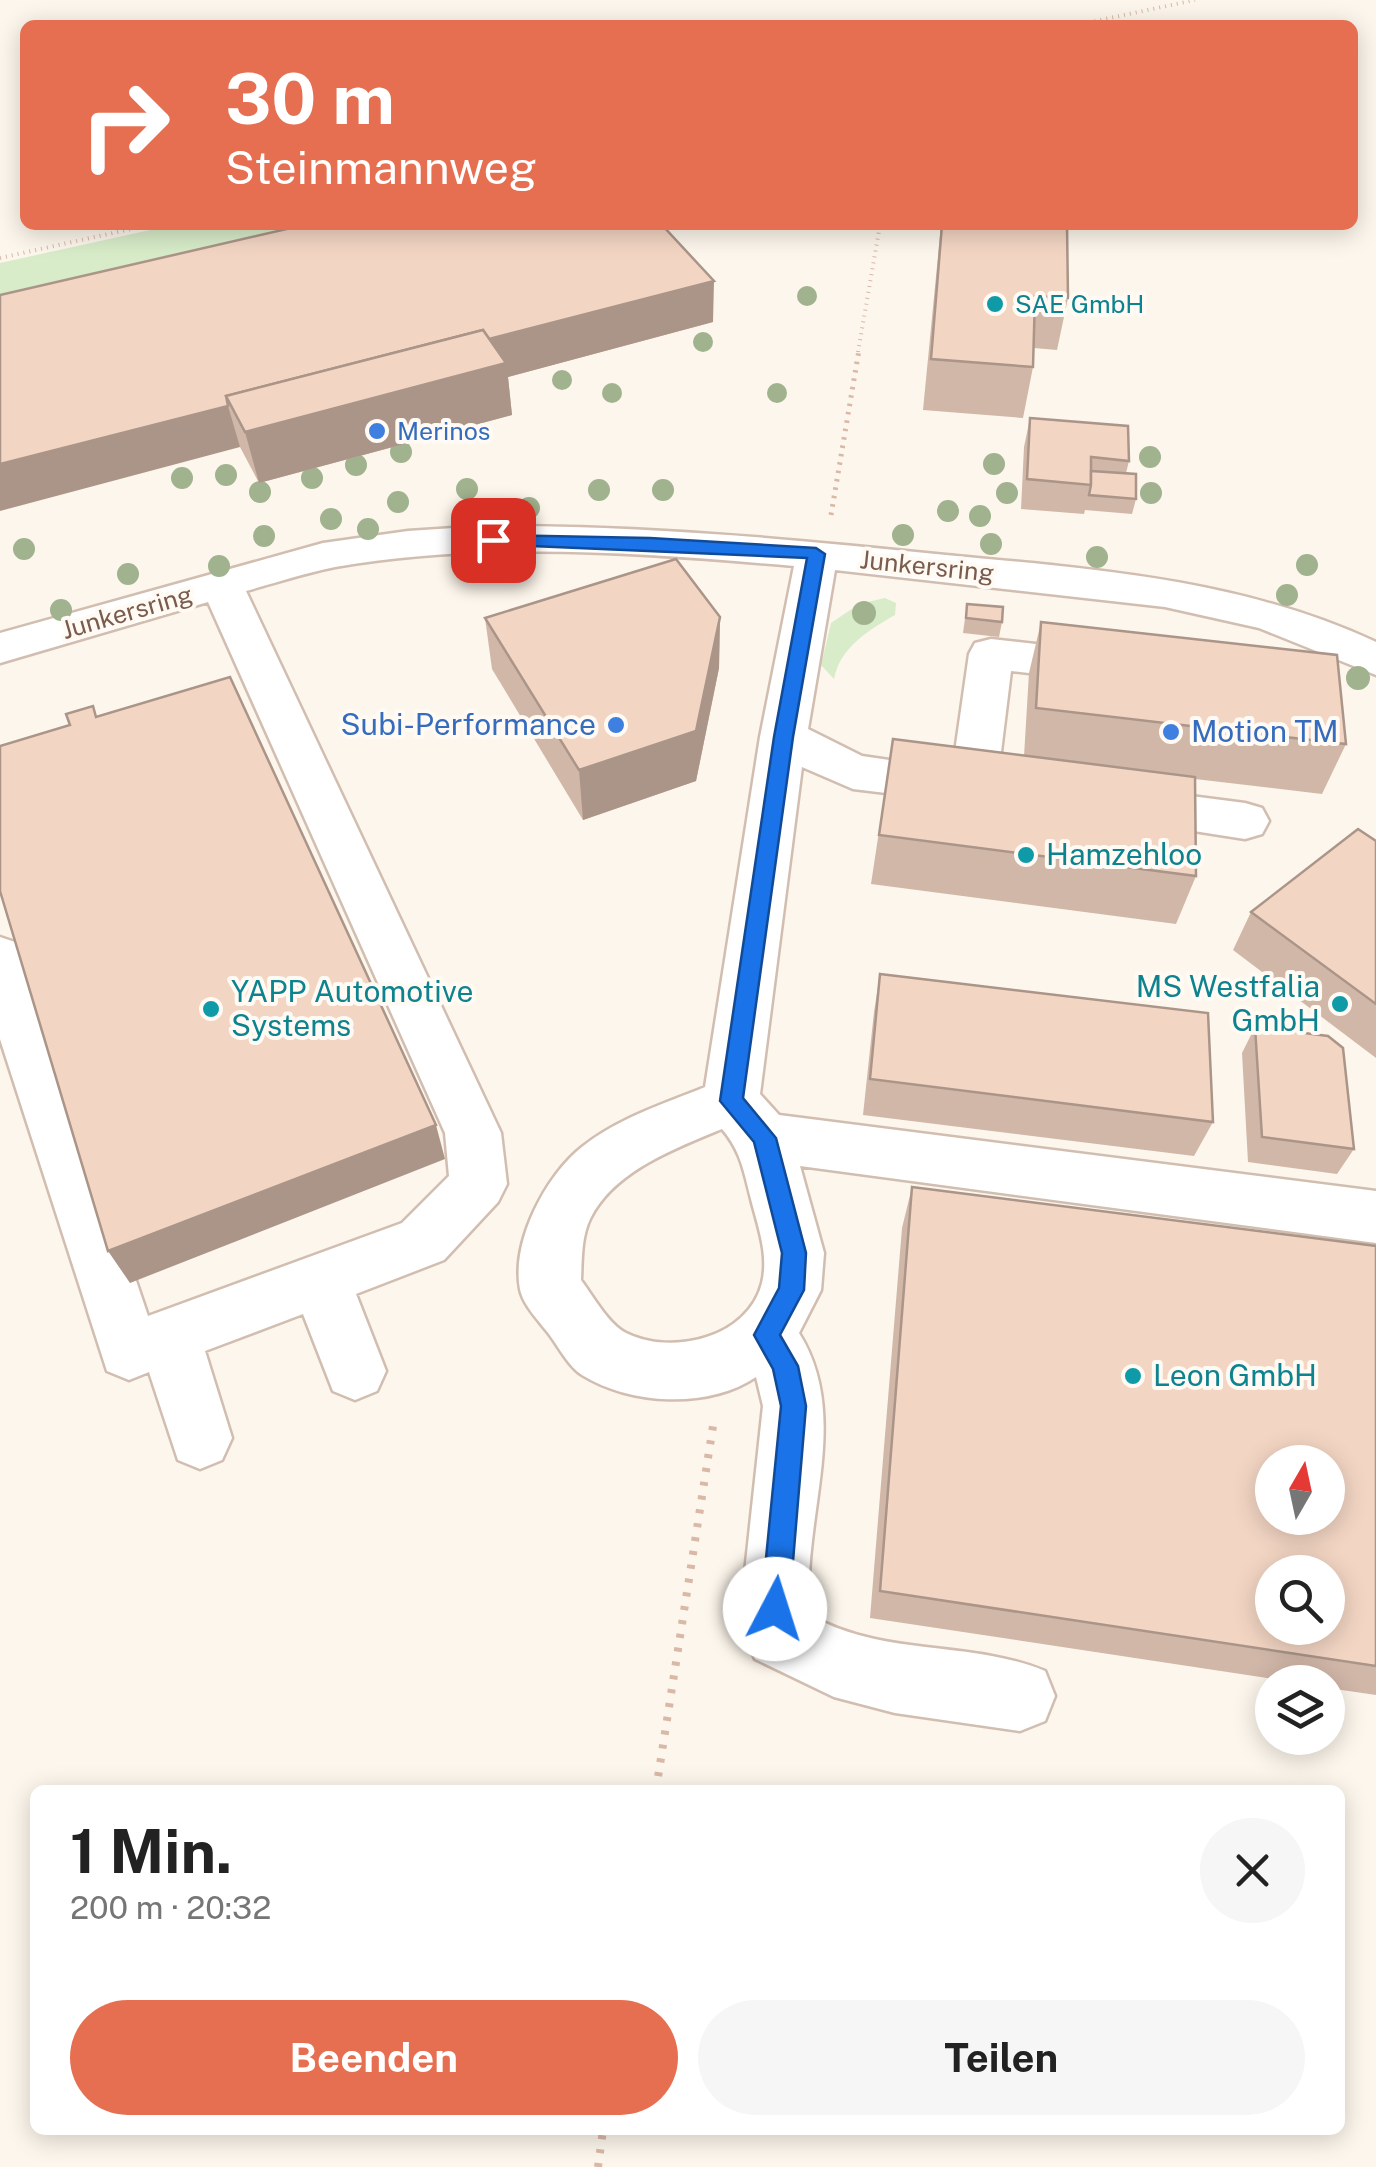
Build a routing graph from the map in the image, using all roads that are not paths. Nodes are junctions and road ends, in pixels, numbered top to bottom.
1 (816, 554) junction
2 (221, 584) junction
3 (0, 648) edge
4 (1376, 660) edge
5 (1146, 672) edge
6 (783, 737) junction
7 (978, 752) edge
8 (1010, 792) edge
9 (1069, 799) edge
10 (1246, 821) dead end
11 (0, 957) edge
12 (748, 1119) junction
13 (1376, 1217) edge
14 (321, 1280) junction
15 (170, 1336) junction
16 (744, 1350) junction
17 (355, 1371) dead end
18 (200, 1438) dead end
19 (1020, 1696) dead end

1 - 2 street, Junkersring
1 - 4 street, Junkersring
1 - 6 street
2 - 3 street, Junkersring
2 - 14 street
5 - 7 street
6 - 8 street
6 - 12 street
9 - 10 street
11 - 15 street
12 - 13 street
12 - 16 street
12 - 16 street
14 - 15 street
14 - 17 street
15 - 18 street
16 - 19 street

